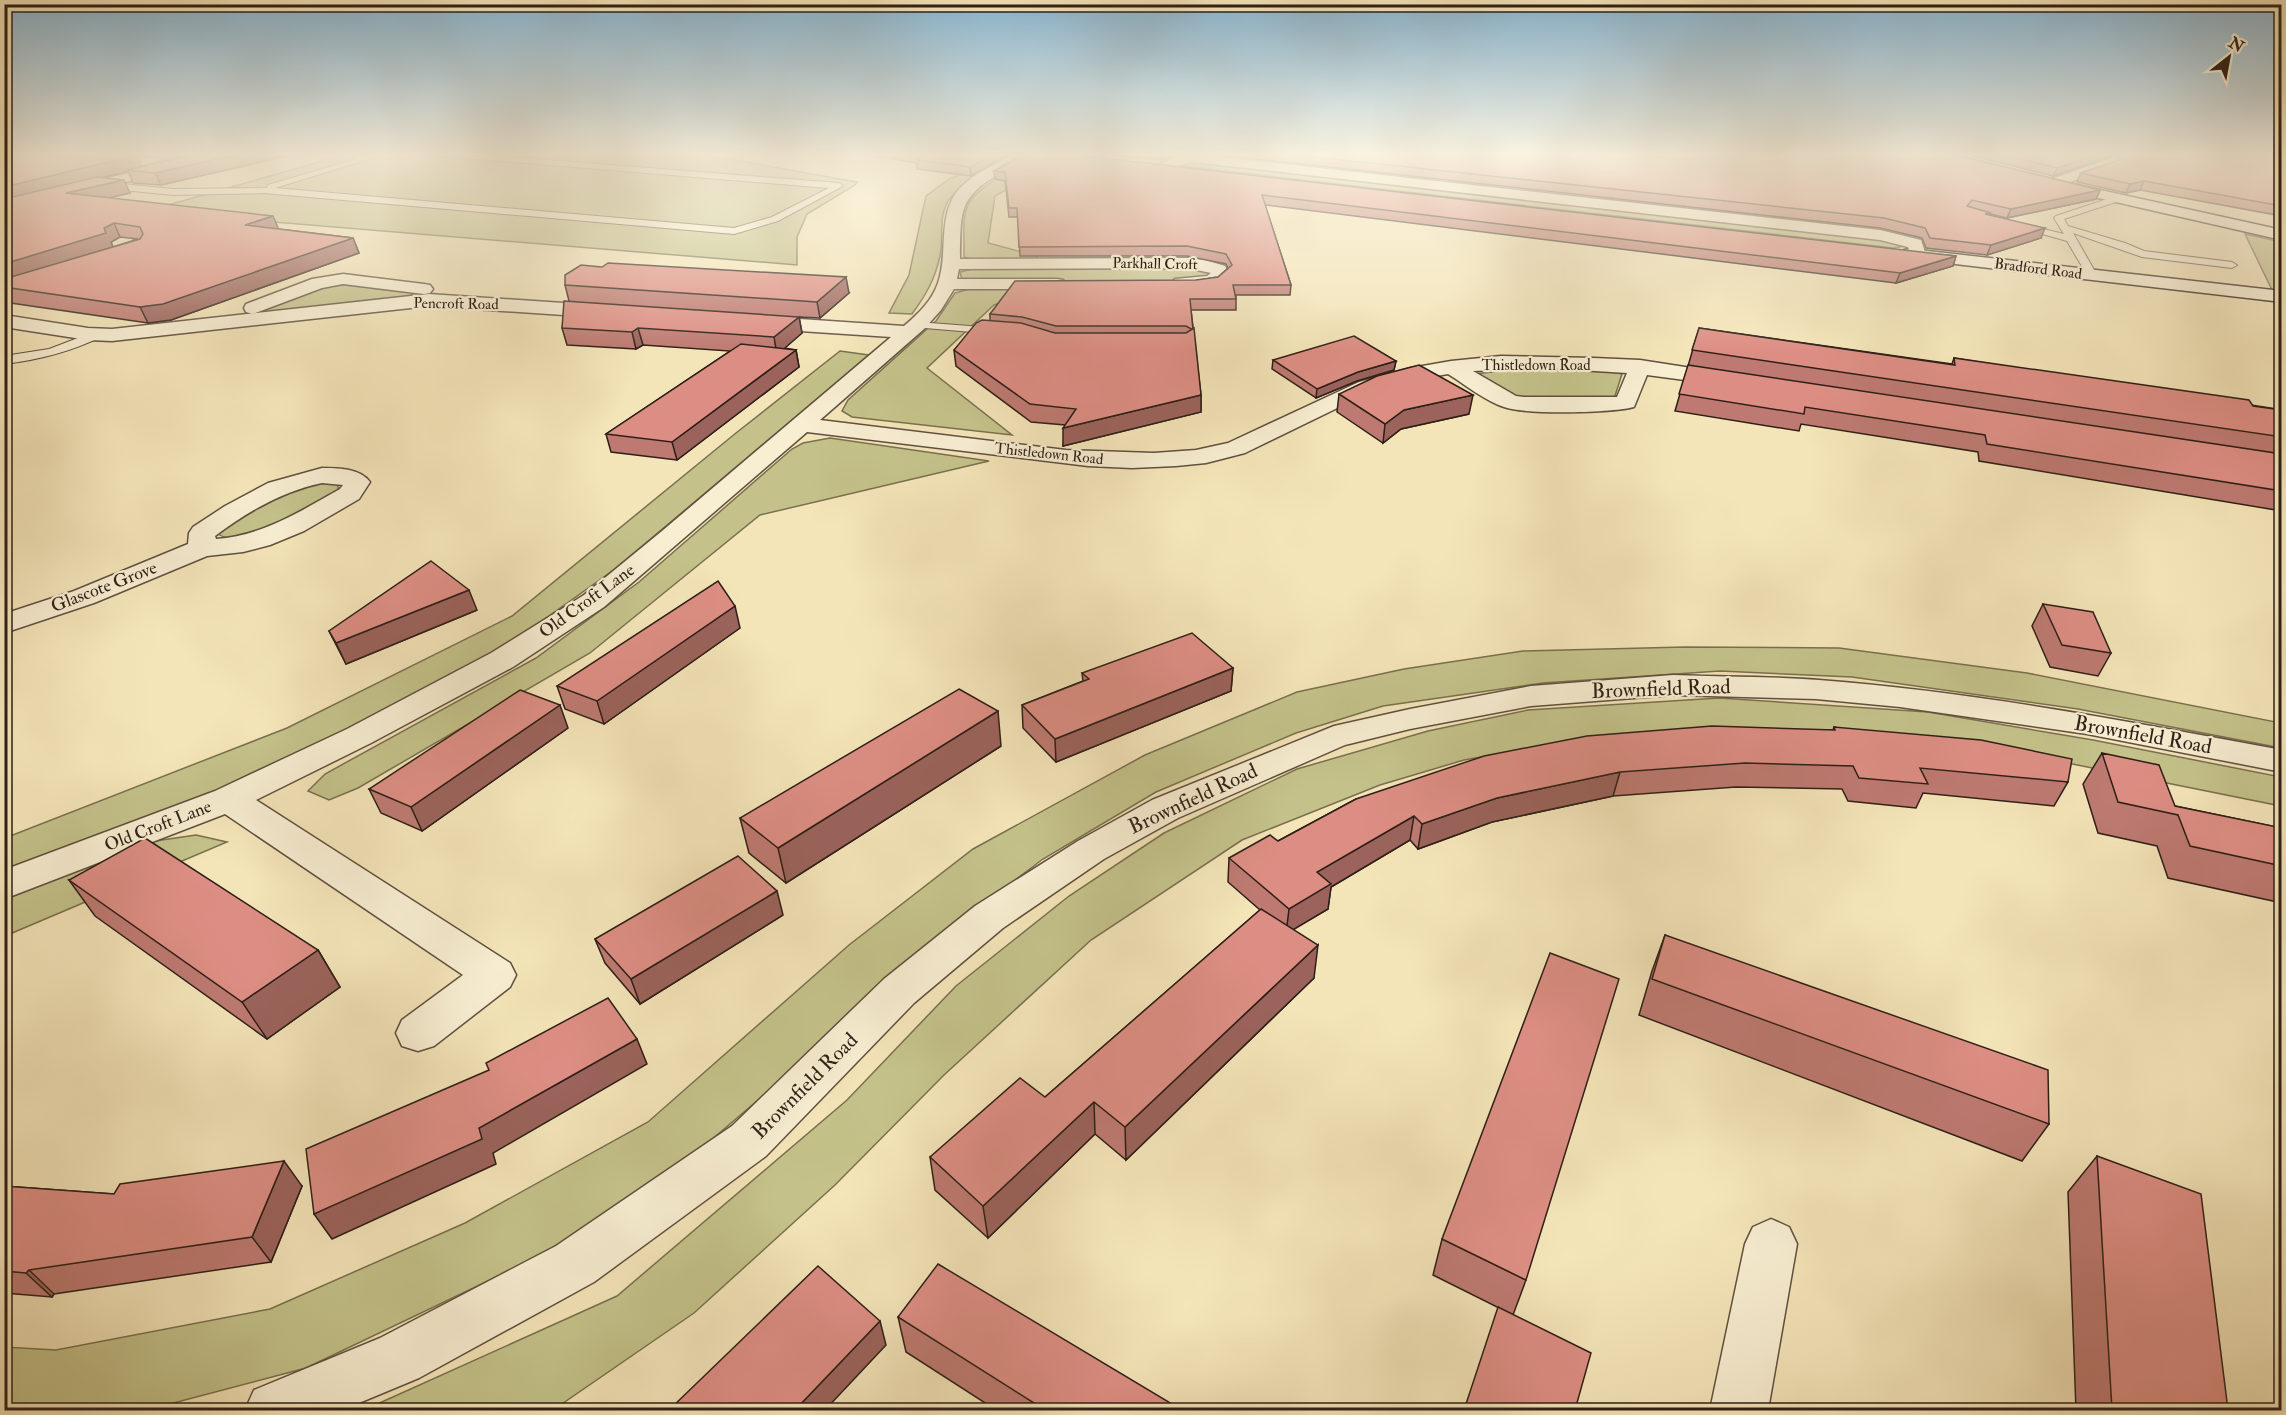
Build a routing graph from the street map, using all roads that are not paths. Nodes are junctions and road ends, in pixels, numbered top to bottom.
1 (597, 219) edge
2 (774, 219) edge
3 (953, 219) edge
4 (1610, 219) edge
5 (2060, 219) edge
6 (2212, 219) edge
7 (2004, 222) edge
8 (2065, 228) junction
9 (2282, 235) edge
10 (2071, 239) junction
11 (2232, 265) dead end
12 (949, 274) junction
13 (2092, 275) junction
14 (1077, 284) edge
15 (1160, 284) edge
16 (2282, 297) edge
17 (429, 300) junction
18 (625, 314) edge
19 (4, 321) edge
20 (742, 321) edge
21 (204, 326) junction
22 (913, 329) junction
23 (1011, 333) edge
24 (99, 334) junction
25 (4, 360) edge
26 (1640, 366) junction
27 (1451, 367) junction
28 (1754, 383) edge
29 (802, 425) junction
30 (202, 548) junction
31 (4, 624) edge
32 (2282, 761) edge
33 (228, 799) junction
34 (4, 885) edge
35 (418, 1033) dead end
36 (1771, 1244) dead end
37 (274, 1410) edge
38 (1738, 1410) edge

1 - 2 lane
3 - 12 street, Old Croft Lane
4 - 13 street, Bradford Road
5 - 8 lane
6 - 9 street
7 - 10 lane
8 - 10 lane
8 - 11 lane
10 - 13 lane
12 - 14 street
12 - 15 street, Parkhall Croft
12 - 22 street, Old Croft Lane
13 - 16 street, Bradford Road
17 - 18 street, Pencroft Road
17 - 21 street, Pencroft Road
17 - 21 street
19 - 24 street, Pencroft Road
20 - 22 street
21 - 24 street, Pencroft Road
22 - 23 lane
22 - 29 street, Old Croft Lane
24 - 25 lane
26 - 27 street, Thistledown Road
26 - 27 street
26 - 28 street, Thistledown Road
27 - 29 street, Thistledown Road
29 - 33 street, Old Croft Lane
30 - 30 street, Glascote Grove
30 - 31 street, Glascote Grove
32 - 37 street, Brownfield Road
33 - 34 street, Old Croft Lane
33 - 35 street
36 - 38 street

